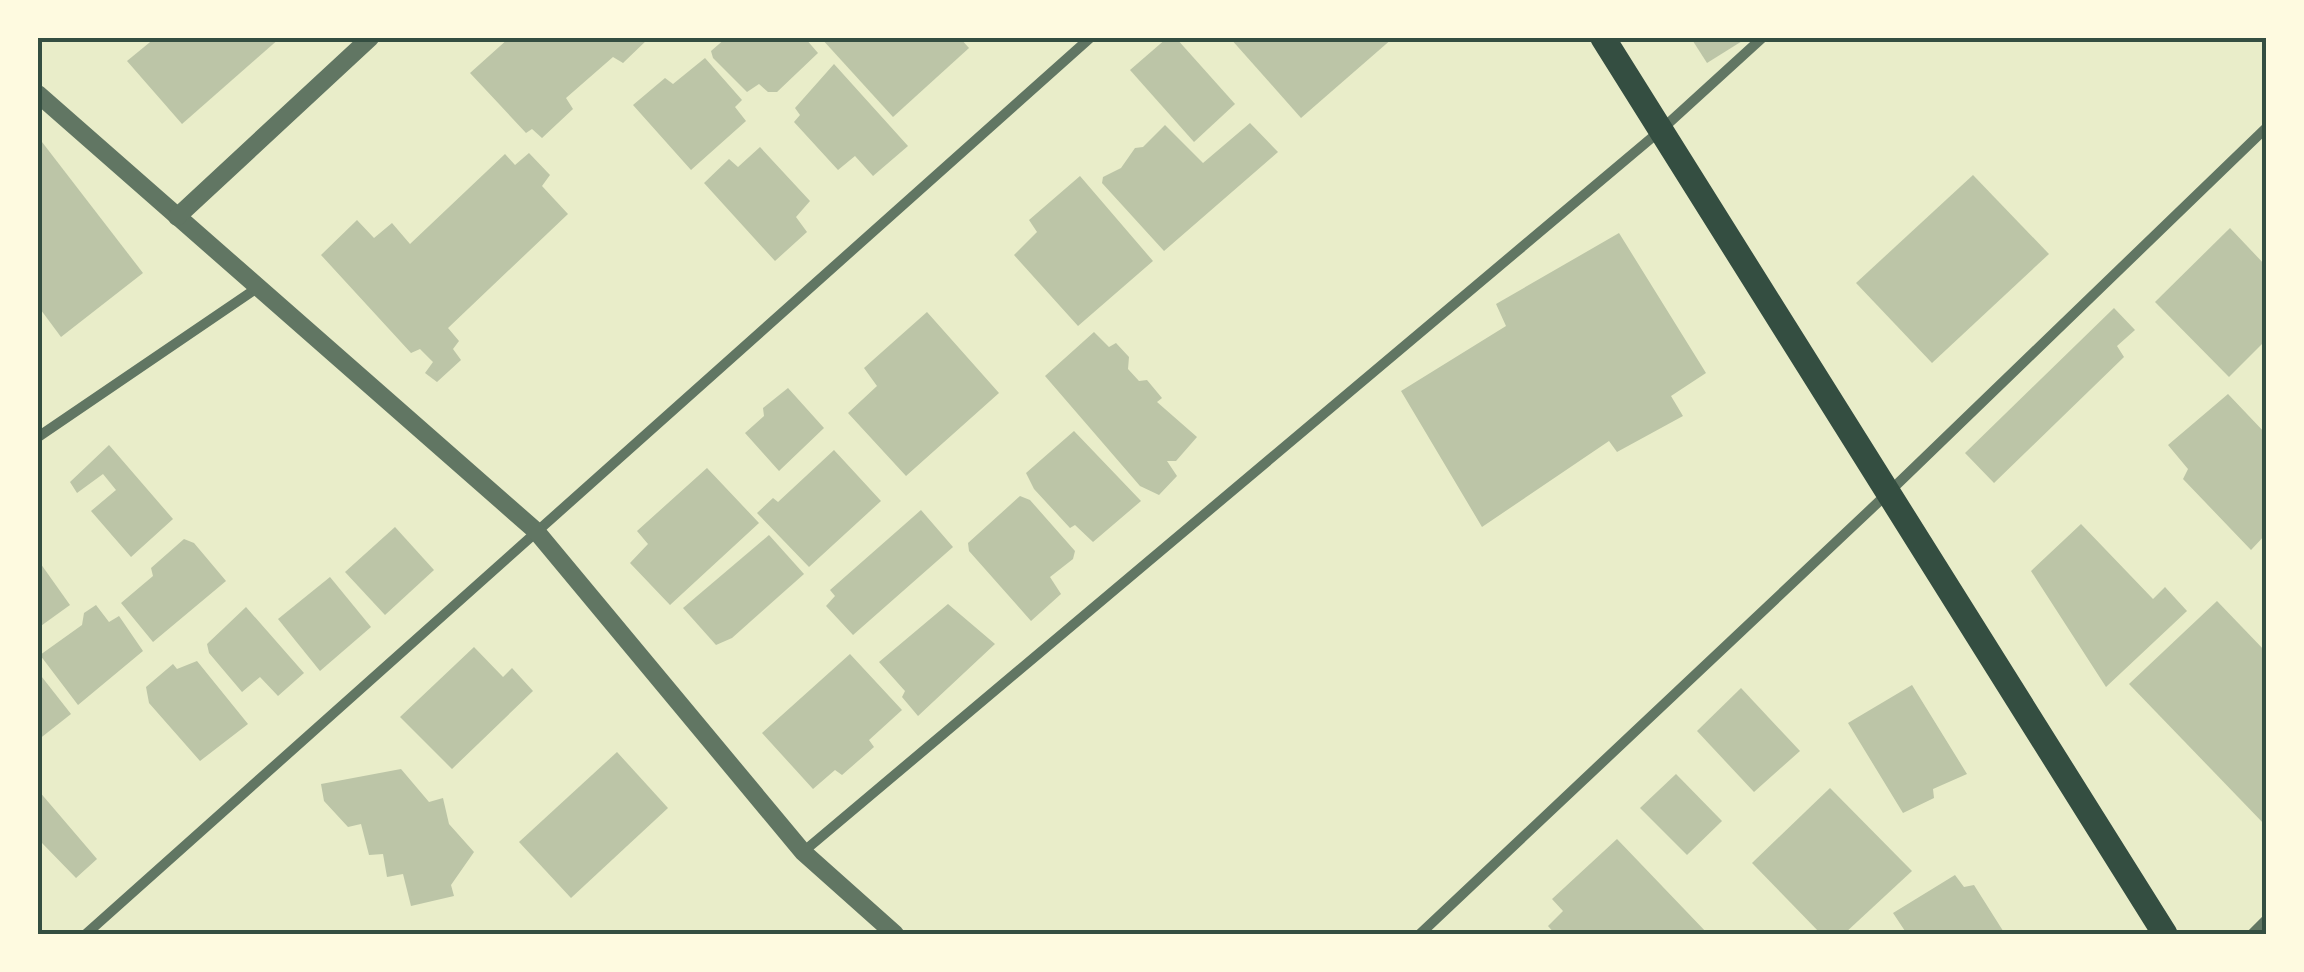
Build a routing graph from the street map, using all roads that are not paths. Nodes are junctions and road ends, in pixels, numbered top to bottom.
1 (370, 38) edge
2 (1090, 38) edge
3 (1603, 38) edge
4 (1762, 38) edge
5 (38, 94) edge
6 (2266, 128) edge
7 (1661, 130) junction
8 (177, 217) junction
9 (260, 286) junction
10 (38, 437) edge
11 (1888, 494) junction
12 (536, 531) junction
13 (803, 852) junction
14 (2266, 920) edge
15 (87, 934) edge
16 (895, 934) edge
17 (1420, 934) edge
18 (2165, 934) edge
19 (2252, 934) edge

1 - 8 street
2 - 12 street
3 - 7 main road
4 - 7 street
5 - 8 street
6 - 11 street
7 - 11 main road
7 - 13 street
8 - 9 street
9 - 10 street
9 - 12 street
11 - 17 street
11 - 18 main road
12 - 13 street
12 - 15 street
13 - 16 street
14 - 19 street

